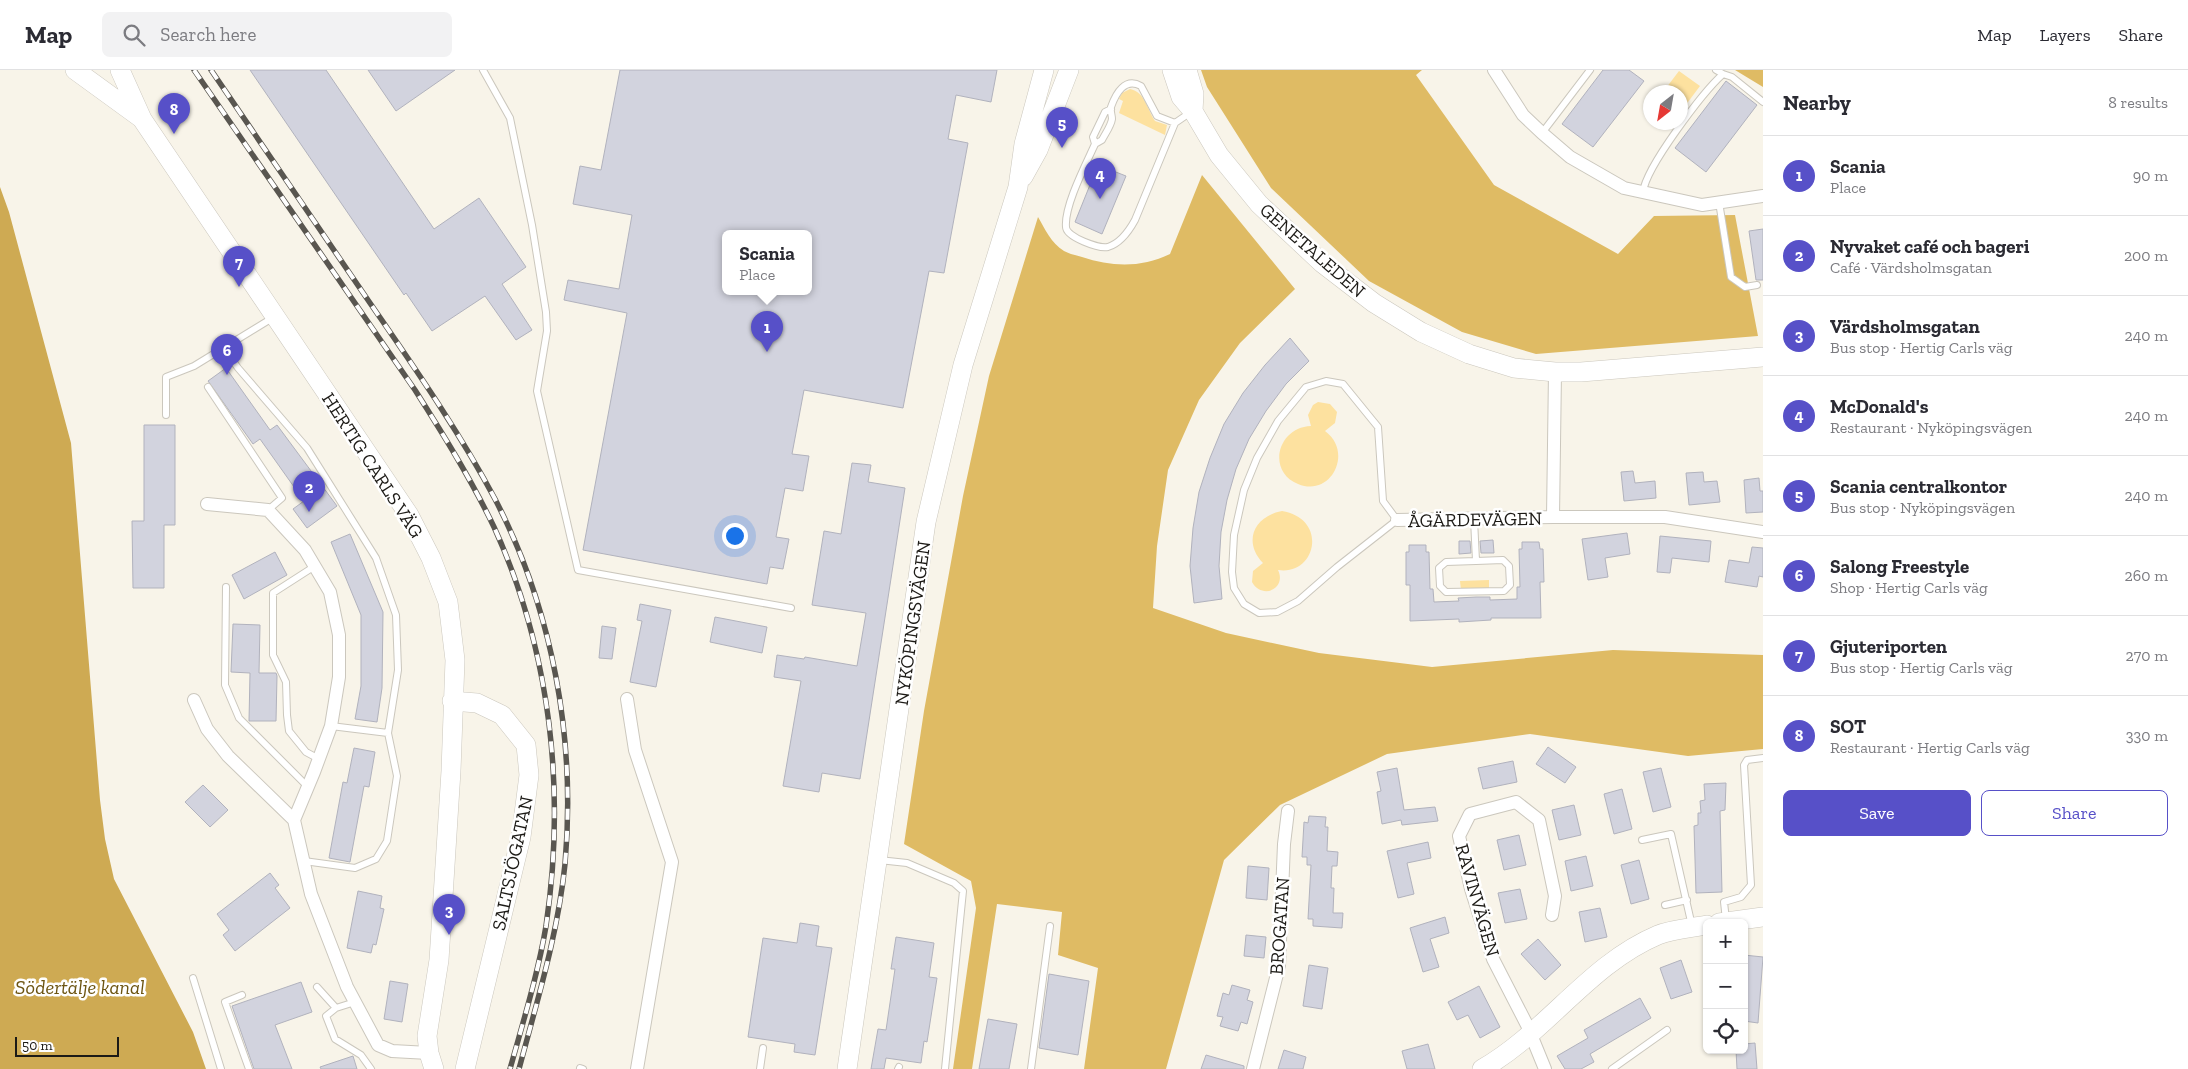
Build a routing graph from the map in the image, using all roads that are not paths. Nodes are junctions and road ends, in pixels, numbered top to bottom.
1 (75, 70) edge
2 (120, 70) edge
3 (483, 70) edge
4 (1044, 70) edge
5 (1068, 70) edge
6 (1172, 70) edge
7 (1186, 70) edge
8 (1494, 70) edge
9 (1590, 70) edge
10 (1716, 70) edge
11 (1723, 74) junction
12 (1763, 102) edge
13 (1193, 111) junction
14 (142, 119) junction
15 (1175, 123) junction
16 (1542, 133) junction
17 (1018, 187) junction
18 (1643, 192) junction
19 (1763, 196) edge
20 (1719, 202) junction
21 (1757, 285) dead end
22 (275, 316) junction
23 (223, 347) junction
24 (1763, 356) edge
25 (1555, 372) junction
26 (208, 387) dead end
27 (166, 415) dead end
28 (207, 504) dead end
29 (268, 510) junction
30 (1553, 517) junction
31 (1474, 519) junction
32 (1397, 520) junction
33 (1763, 532) edge
34 (1476, 561) junction
35 (315, 566) junction
36 (226, 587) dead end
37 (791, 608) dead end
38 (627, 699) dead end
39 (194, 700) dead end
40 (452, 701) junction
41 (331, 726) junction
42 (388, 733) junction
43 (319, 758) junction
44 (1763, 758) edge
45 (308, 787) junction
46 (1288, 811) dead end
47 (294, 820) junction
48 (1642, 840) dead end
49 (878, 860) junction
50 (304, 861) junction
51 (1687, 900) junction
52 (1665, 905) dead end
53 (1552, 915) dead end
54 (1763, 917) edge
55 (1722, 919) edge
56 (1747, 919) edge
57 (1050, 926) dead end
58 (1700, 926) edge
59 (193, 978) dead end
60 (316, 986) dead end
61 (242, 995) dead end
62 (355, 1002) junction
63 (336, 1008) junction
64 (1667, 1030) dead end
65 (1531, 1034) junction
66 (763, 1048) dead end
67 (432, 1061) edge
68 (220, 1069) edge
69 (249, 1069) edge
70 (371, 1069) edge
71 (465, 1069) edge
72 (638, 1069) edge
73 (760, 1069) edge
74 (847, 1069) edge
75 (945, 1069) edge
76 (1031, 1069) edge
77 (1253, 1069) edge
78 (1482, 1069) edge
79 (1545, 1069) edge
80 (1612, 1069) edge

1 - 14 main road, HERTIG CARLS VÄG
2 - 14 main road, HERTIG CARLS VÄG
3 - 37 lane
4 - 17 main road, NYKÖPINGSVÄGEN
5 - 17 main road, NYKÖPINGSVÄGEN
6 - 13 main road, GENETALEDEN
7 - 13 main road, GENETALEDEN
8 - 16 street
9 - 16 lane
10 - 11 lane
11 - 12 lane
11 - 18 lane
13 - 15 lane
13 - 25 main road, GENETALEDEN
14 - 22 main road, HERTIG CARLS VÄG
15 - 15 lane
16 - 18 street
17 - 49 main road, NYKÖPINGSVÄGEN
18 - 20 street
19 - 20 street
20 - 21 lane
22 - 23 lane
22 - 40 main road, HERTIG CARLS VÄG
23 - 27 lane
23 - 42 lane
24 - 25 main road, GENETALEDEN
25 - 30 street, ÅGÄRDEVÄGEN
26 - 29 lane
28 - 29 street
29 - 35 street
30 - 31 street, ÅGÄRDEVÄGEN
30 - 33 street, ÅGÄRDEVÄGEN
31 - 32 street, ÅGÄRDEVÄGEN
31 - 34 lane
32 - 32 lane
34 - 34 lane
35 - 41 street
35 - 43 lane
36 - 45 lane
38 - 72 street
39 - 47 street
40 - 67 main road, HERTIG CARLS VÄG
40 - 71 main road, SALTSJÖGATAN
41 - 42 lane
41 - 43 street
42 - 50 lane
43 - 45 street
44 - 55 lane
45 - 47 street
46 - 77 street, BROGATAN
47 - 50 street
48 - 51 lane
49 - 74 main road, NYKÖPINGSVÄGEN
49 - 75 lane
50 - 62 street
51 - 52 lane
51 - 58 lane
53 - 65 street, RAVINVÄGEN
54 - 56 main road
57 - 76 lane
58 - 65 main road
59 - 68 lane
60 - 63 lane
61 - 69 lane
62 - 63 lane
62 - 67 street
63 - 70 lane
64 - 80 lane
65 - 78 main road
65 - 79 street
66 - 73 lane

